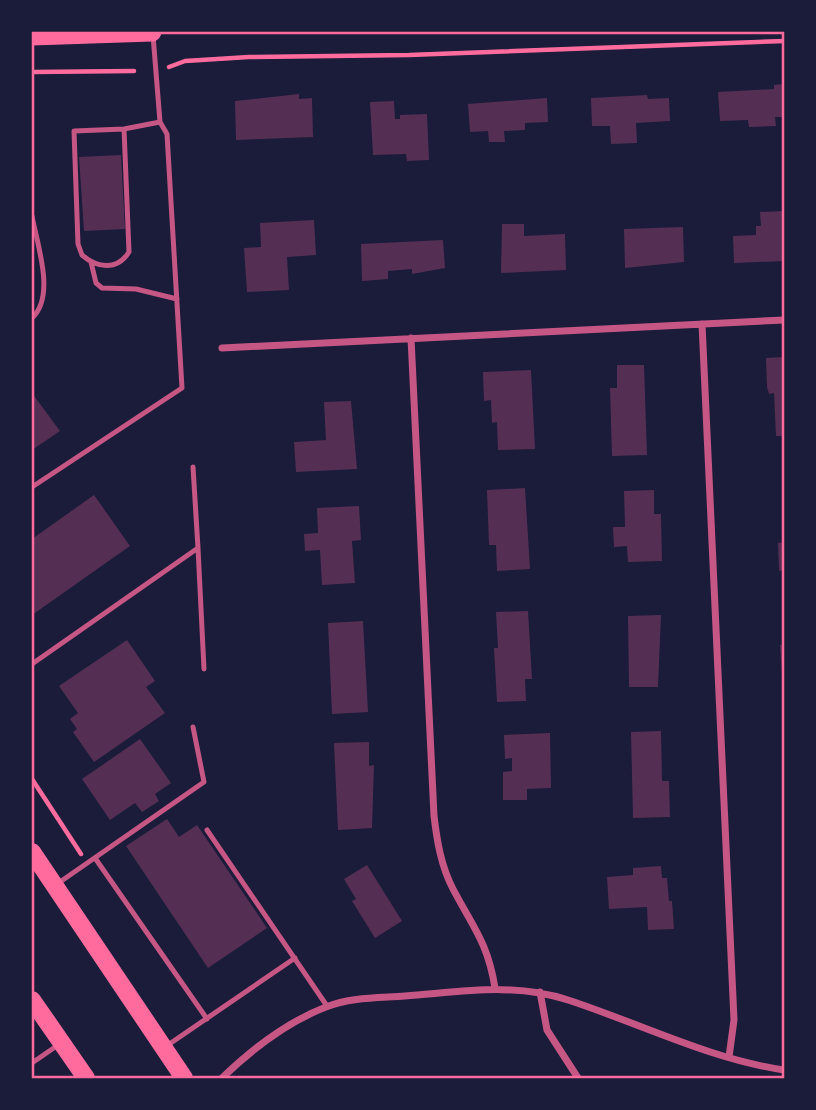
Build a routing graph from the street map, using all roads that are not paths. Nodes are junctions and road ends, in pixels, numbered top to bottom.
1 (152, 32) edge
2 (32, 36) edge
3 (160, 122) junction
4 (124, 129) junction
5 (32, 216) edge
6 (91, 262) junction
7 (177, 299) junction
8 (32, 318) edge
9 (785, 320) edge
10 (702, 324) junction
11 (411, 338) junction
12 (222, 348) dead end
13 (193, 467) dead end
14 (32, 487) edge
15 (198, 548) junction
16 (32, 664) edge
17 (204, 669) dead end
18 (193, 727) dead end
19 (206, 830) dead end
20 (32, 852) edge
21 (95, 858) junction
22 (55, 886) junction
23 (295, 958) junction
24 (495, 988) junction
25 (540, 992) junction
26 (32, 1000) edge
27 (327, 1006) junction
28 (206, 1019) junction
29 (61, 1042) junction
30 (164, 1048) junction
31 (729, 1057) junction
32 (32, 1063) edge
33 (785, 1070) edge
34 (86, 1079) edge
35 (184, 1079) edge
36 (222, 1079) edge
37 (578, 1079) edge

1 - 2 highway
1 - 3 lane
3 - 4 lane
3 - 7 lane
4 - 6 lane
4 - 6 lane
5 - 8 lane
6 - 7 lane
7 - 14 lane
9 - 10 street
10 - 11 street
10 - 31 street
11 - 12 street
11 - 24 street
13 - 15 lane
15 - 16 lane
15 - 17 lane
18 - 21 lane
19 - 23 lane
20 - 22 main road
21 - 22 lane
21 - 28 lane
22 - 30 main road
23 - 27 lane
23 - 28 lane
24 - 25 street
24 - 27 street
25 - 31 street
25 - 37 street
26 - 29 main road
27 - 36 street
28 - 30 lane
29 - 32 lane
29 - 34 main road
30 - 35 main road
31 - 33 street

